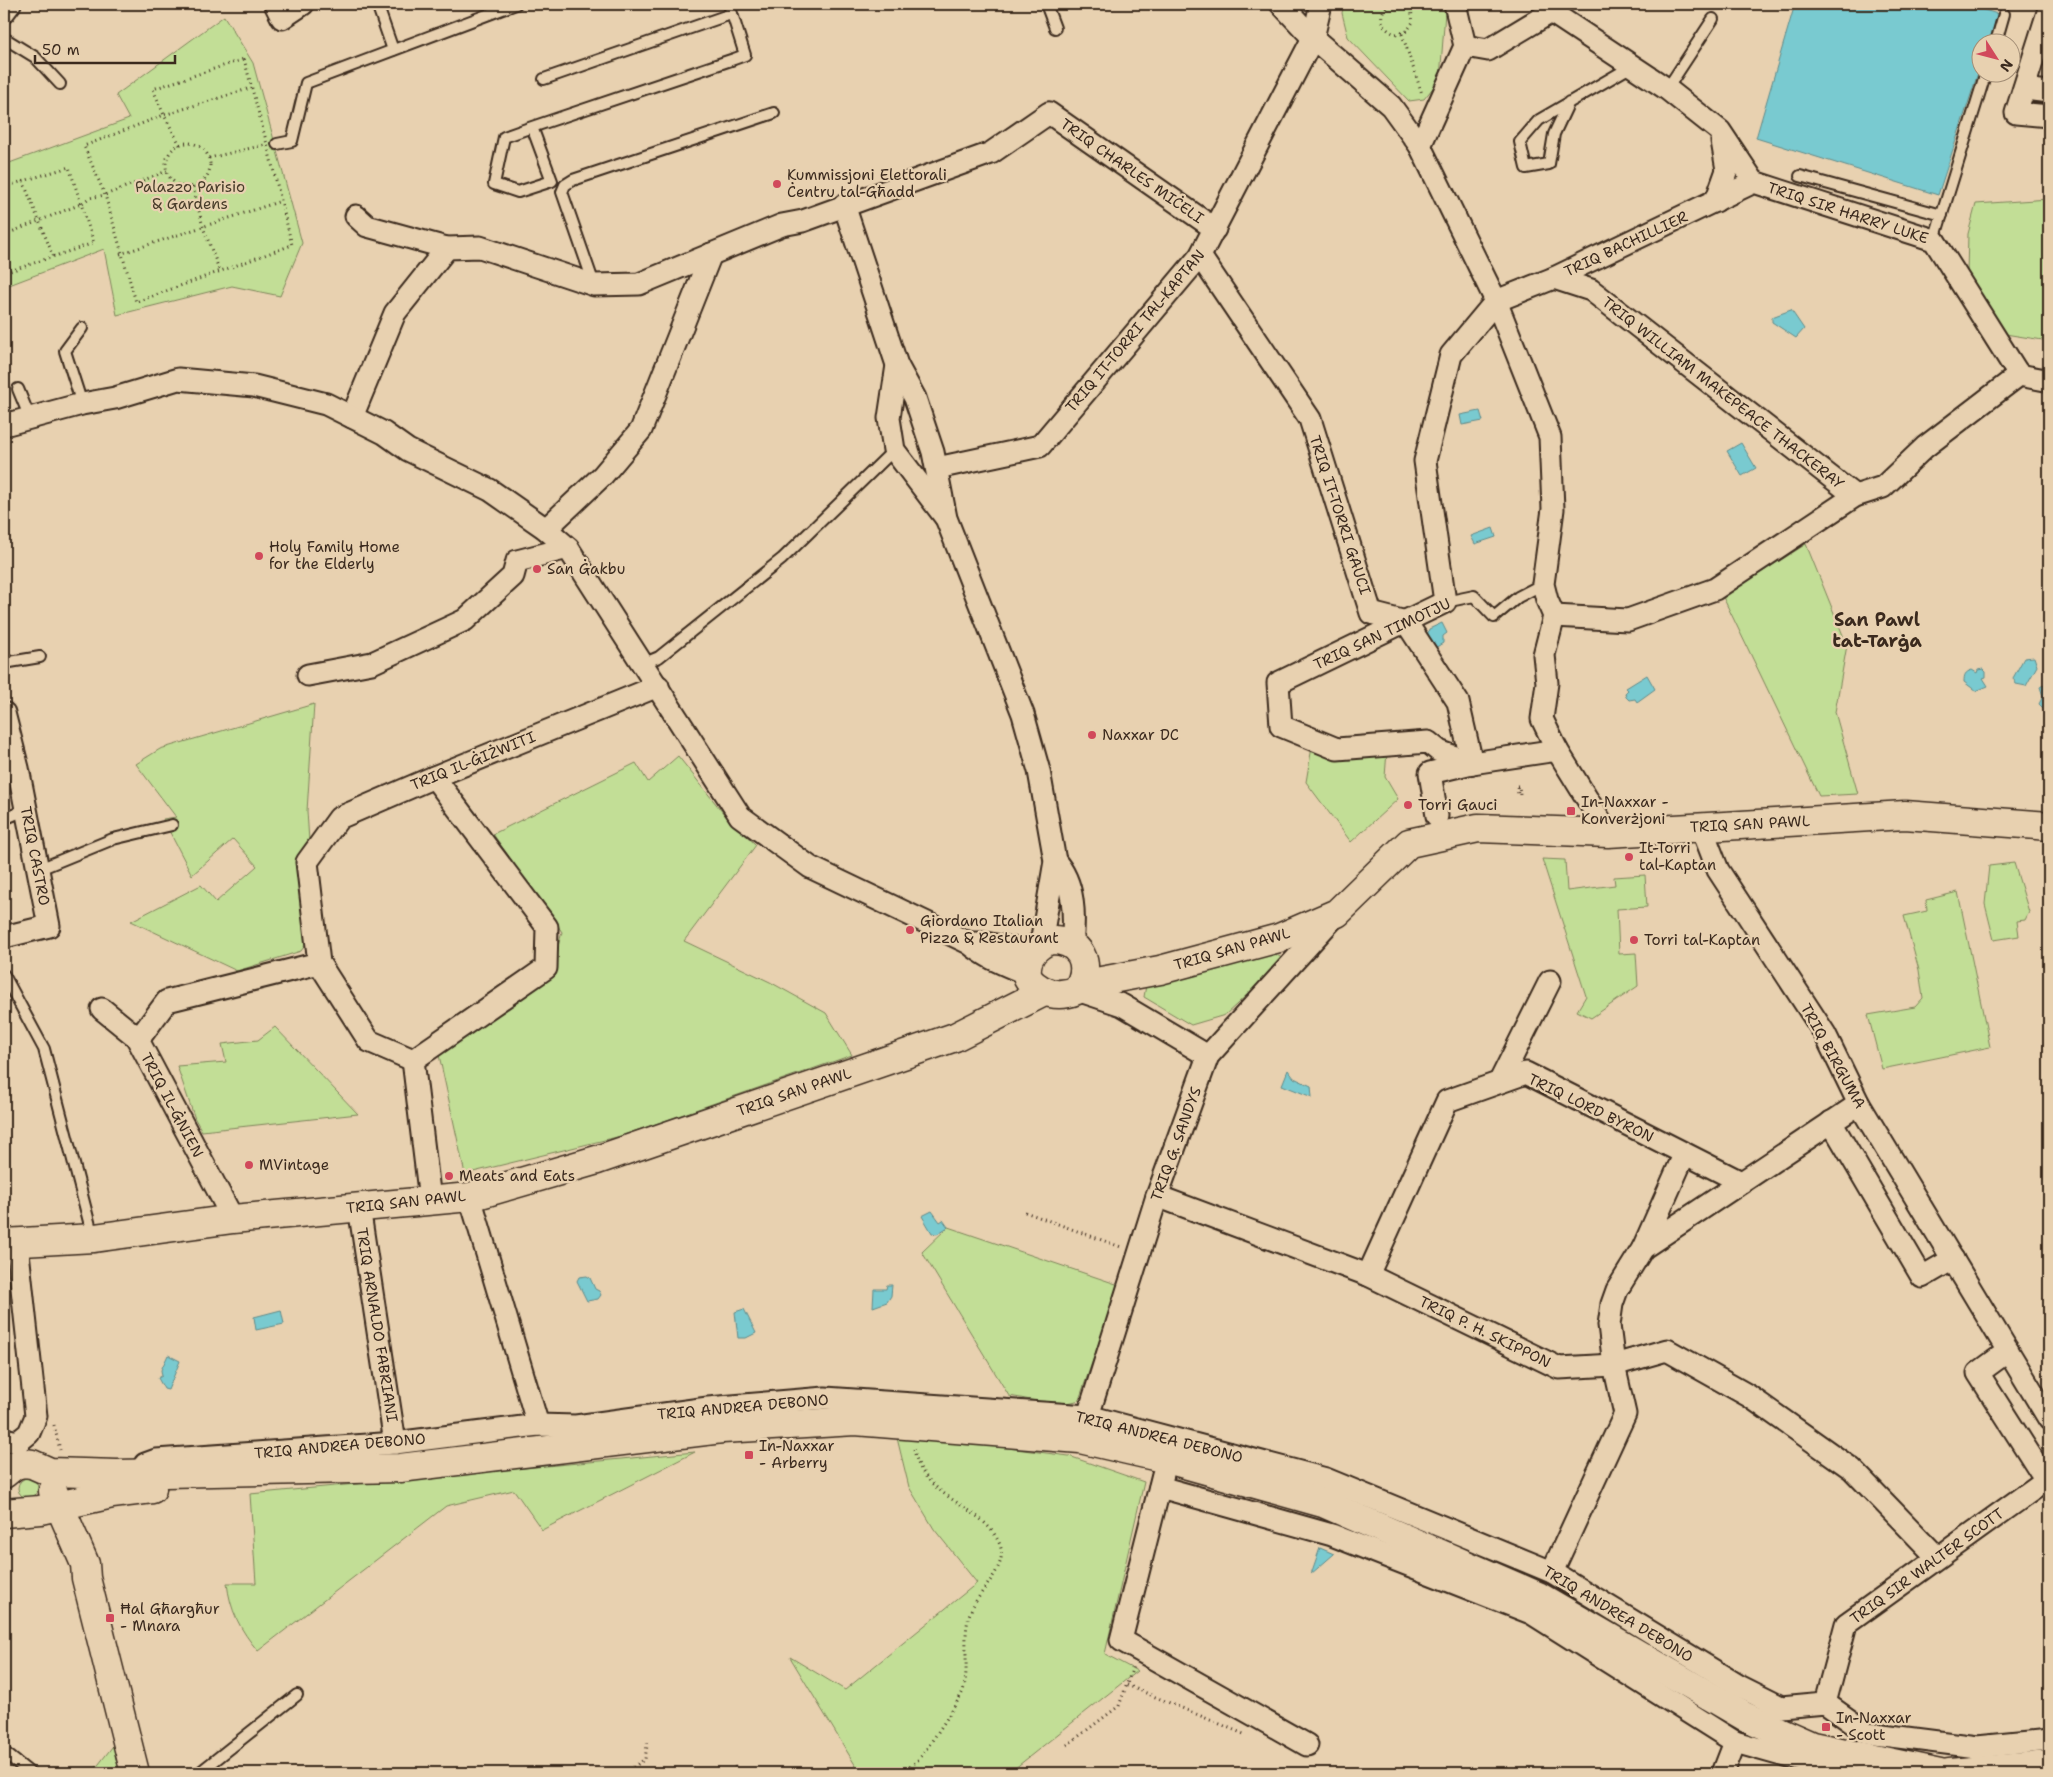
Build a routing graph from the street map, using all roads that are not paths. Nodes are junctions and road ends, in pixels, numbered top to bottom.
1 (275, 4) edge
2 (303, 4) edge
3 (377, 4) edge
4 (516, 4) edge
5 (1046, 4) edge
6 (1281, 4) edge
7 (1322, 4) edge
8 (1455, 4) edge
9 (1554, 8) edge
10 (730, 9) edge
11 (2049, 9) edge
12 (2004, 14) dead end
13 (1713, 19) dead end
14 (1055, 28) dead end
15 (1999, 32) edge
16 (4, 38) edge
17 (1313, 38) junction
18 (1465, 46) junction
19 (393, 50) junction
20 (1632, 65) junction
21 (544, 79) dead end
22 (1983, 82) edge
23 (60, 84) dead end
24 (1667, 89) junction
25 (2024, 89) junction
26 (2049, 92) edge
27 (1569, 102) junction
28 (774, 113) dead end
29 (2049, 116) edge
30 (532, 127) junction
31 (1720, 131) junction
32 (272, 144) road end
33 (1420, 146) junction
34 (1800, 176) dead end
35 (1754, 182) junction
36 (1716, 201) junction
37 (844, 206) junction
38 (1942, 215) junction
39 (356, 216) dead end
40 (1215, 229) junction
41 (1934, 240) junction
42 (447, 248) junction
43 (711, 254) junction
44 (1200, 256) junction
45 (1600, 256) junction
46 (1554, 278) junction
47 (594, 285) junction
48 (1591, 290) junction
49 (1496, 300) junction
50 (82, 328) dead end
51 (897, 365) junction
52 (2019, 375) junction
53 (2048, 383) edge
54 (18, 389) dead end
55 (82, 404) junction
56 (352, 417) junction
57 (30, 418) junction
58 (4, 425) edge
59 (894, 450) junction
60 (937, 468) junction
61 (1855, 496) junction
62 (946, 518) junction
63 (546, 529) junction
64 (568, 548) junction
65 (1543, 584) junction
66 (1445, 602) junction
67 (1554, 616) junction
68 (1406, 622) junction
69 (40, 657) dead end
70 (4, 663) edge
71 (642, 664) junction
72 (308, 675) dead end
73 (658, 686) junction
74 (4, 713) edge
75 (1557, 750) junction
76 (1472, 763) junction
77 (434, 777) junction
78 (25, 810) junction
79 (1436, 816) dead end
80 (4, 819) edge
81 (172, 826) dead end
82 (1701, 826) junction
83 (2049, 826) edge
84 (1608, 832) junction
85 (1055, 861) junction
86 (37, 870) junction
87 (1337, 913) junction
88 (4, 937) edge
89 (1076, 950) junction
90 (319, 963) junction
91 (1035, 968) junction
92 (1160, 970) junction
93 (4, 975) edge
94 (1550, 981) dead end
95 (1078, 987) junction
96 (102, 1009) dead end
97 (139, 1039) junction
98 (1208, 1056) junction
99 (413, 1060) junction
100 (1500, 1081) junction
101 (1859, 1104) junction
102 (1831, 1122) junction
103 (1684, 1155) junction
104 (1741, 1182) junction
105 (1157, 1196) junction
106 (470, 1197) junction
107 (430, 1200) junction
108 (359, 1207) junction
109 (233, 1219) junction
110 (94, 1238) junction
111 (10, 1243) edge
112 (1643, 1248) junction
113 (1953, 1259) junction
114 (1368, 1275) junction
115 (2008, 1351) junction
116 (1614, 1365) junction
117 (1088, 1416) junction
118 (2049, 1419) edge
119 (538, 1425) junction
120 (4, 1439) edge
121 (395, 1443) junction
122 (1167, 1459) junction
123 (4, 1474) edge
124 (2048, 1479) edge
125 (114, 1484) junction
126 (1160, 1488) junction
127 (37, 1496) edge
128 (1937, 1557) junction
129 (86, 1571) junction
130 (1552, 1572) junction
131 (297, 1694) dead end
132 (1825, 1703) junction
133 (2049, 1740) edge
134 (1735, 1742) junction
135 (1307, 1746) dead end
136 (4, 1752) edge
137 (2049, 1765) edge
138 (30, 1773) edge
139 (135, 1773) edge
140 (199, 1773) edge
141 (1723, 1773) edge
142 (1845, 1773) edge
143 (1940, 1773) edge
144 (1949, 1773) edge

1 - 2 street
3 - 19 lane
4 - 19 lane
5 - 14 lane
6 - 17 street
7 - 17 street, TRIQ IT-TORRI TAL-KAPTAN
8 - 18 street
9 - 18 street, TRIQ SIR HARRY LUKE
9 - 20 street, TRIQ SIR HARRY LUKE
10 - 21 lane
10 - 30 lane
11 - 25 street
12 - 15 lane
13 - 24 lane
16 - 23 lane
17 - 33 street
17 - 40 street, TRIQ IT-TORRI TAL-KAPTAN
18 - 33 street
19 - 32 lane
20 - 24 street, TRIQ SIR HARRY LUKE
20 - 27 lane
22 - 38 lane
24 - 31 street, TRIQ SIR HARRY LUKE
25 - 26 street
25 - 29 street
27 - 27 lane
28 - 47 lane
30 - 30 lane
31 - 35 street, TRIQ SIR HARRY LUKE
31 - 36 street
33 - 49 street
34 - 38 lane
35 - 36 street, TRIQ BACHILLIER
35 - 41 street, TRIQ SIR HARRY LUKE
36 - 45 street, TRIQ BACHILLIER
37 - 40 street, TRIQ CHARLES MIĊELI
37 - 43 street
37 - 51 street
38 - 41 lane
39 - 42 street
40 - 44 street, TRIQ IT-TORRI TAL-KAPTAN
41 - 52 street, TRIQ SIR HARRY LUKE
42 - 47 street
42 - 56 street
43 - 47 street
43 - 63 street
44 - 60 street, TRIQ IT-TORRI TAL-KAPTAN
44 - 68 street, TRIQ IT-TORRI GAUCI
45 - 46 street, TRIQ BACHILLIER
45 - 48 street, TRIQ WILLIAM MAKEPEACE THACKERAY
46 - 48 street, TRIQ WILLIAM MAKEPEACE THACKERAY
46 - 49 street, TRIQ BACHILLIER
48 - 61 street, TRIQ WILLIAM MAKEPEACE THACKERAY
49 - 65 street
49 - 66 street
50 - 55 lane
51 - 59 street
51 - 60 street
52 - 53 street
52 - 61 street
54 - 57 lane
55 - 56 street
55 - 57 street
56 - 63 street
57 - 58 street
59 - 62 street
59 - 71 lane
60 - 62 street
61 - 67 street
62 - 85 street
63 - 64 street
64 - 71 street
64 - 72 street
65 - 66 lane, TRIQ SAN TIMOTJU
65 - 67 street
66 - 68 street, TRIQ SAN TIMOTJU
67 - 75 street
68 - 76 street
68 - 76 street, TRIQ SAN TIMOTJU
69 - 70 lane
71 - 73 street
73 - 77 street, TRIQ IL-ĠIŻWITI
73 - 91 street
74 - 78 street, TRIQ CASTRO
75 - 76 street
75 - 84 street
76 - 79 street
77 - 90 street, TRIQ IL-ĠIŻWITI
77 - 99 street
78 - 80 lane
78 - 86 street, TRIQ CASTRO
81 - 86 lane
82 - 83 main road, TRIQ SAN PAWL
82 - 84 main road, TRIQ SAN PAWL
82 - 101 street, TRIQ BIRGUMA
84 - 87 main road, TRIQ SAN PAWL
85 - 89 street
85 - 91 street
86 - 88 street, TRIQ CASTRO
87 - 92 main road, TRIQ SAN PAWL
87 - 98 street, TRIQ G. SANDYS
89 - 91 main road, TRIQ SAN PAWL
89 - 92 main road, TRIQ SAN PAWL
89 - 95 main road
90 - 97 street, TRIQ IL-ĠNIEN
90 - 99 street
91 - 95 main road, TRIQ SAN PAWL
91 - 106 main road, TRIQ SAN PAWL
92 - 95 main road, TRIQ SAN PAWL
93 - 110 lane
94 - 100 street
95 - 98 street
96 - 97 street
97 - 109 street, TRIQ IL-ĠNIEN
98 - 105 street, TRIQ G. SANDYS
99 - 107 street
100 - 103 street, TRIQ LORD BYRON
100 - 114 street, TRIQ LORD BYRON
101 - 102 street
101 - 113 street, TRIQ BIRGUMA
102 - 104 street
102 - 113 street
103 - 104 street, TRIQ LORD BYRON
103 - 112 street
104 - 112 street
105 - 114 street, TRIQ P. H. SKIPPON
105 - 117 street, TRIQ G. SANDYS
106 - 107 main road, TRIQ SAN PAWL
106 - 119 street
107 - 108 main road, TRIQ SAN PAWL
108 - 109 main road, TRIQ SAN PAWL
108 - 121 street, TRIQ ARNALDO FABRIANI
109 - 110 main road, TRIQ SAN PAWL
110 - 111 main road, TRIQ SAN PAWL
111 - 120 street
112 - 116 street
113 - 115 street, TRIQ BIRGUMA
114 - 116 street, TRIQ P. H. SKIPPON
115 - 118 street, TRIQ BIRGUMA
115 - 124 street
116 - 128 street, TRIQ P. H. SKIPPON
116 - 130 street
117 - 119 street, TRIQ ANDREA DEBONO
117 - 130 street, TRIQ ANDREA DEBONO
119 - 121 street, TRIQ ANDREA DEBONO
121 - 125 street, TRIQ ANDREA DEBONO
122 - 125 main road, TRIQ ANDREA DEBONO
122 - 126 street
122 - 143 main road, TRIQ ANDREA DEBONO
123 - 127 main road, TRIQ ANDREA DEBONO
124 - 128 street, TRIQ SIR WALTER SCOTT
125 - 127 main road, TRIQ ANDREA DEBONO
125 - 129 main road
126 - 134 street
126 - 135 street
127 - 129 main road
128 - 132 street, TRIQ SIR WALTER SCOTT
129 - 139 main road
130 - 132 street, TRIQ ANDREA DEBONO
131 - 140 lane
132 - 133 street
134 - 141 street
134 - 142 street
136 - 138 lane
137 - 144 main road

